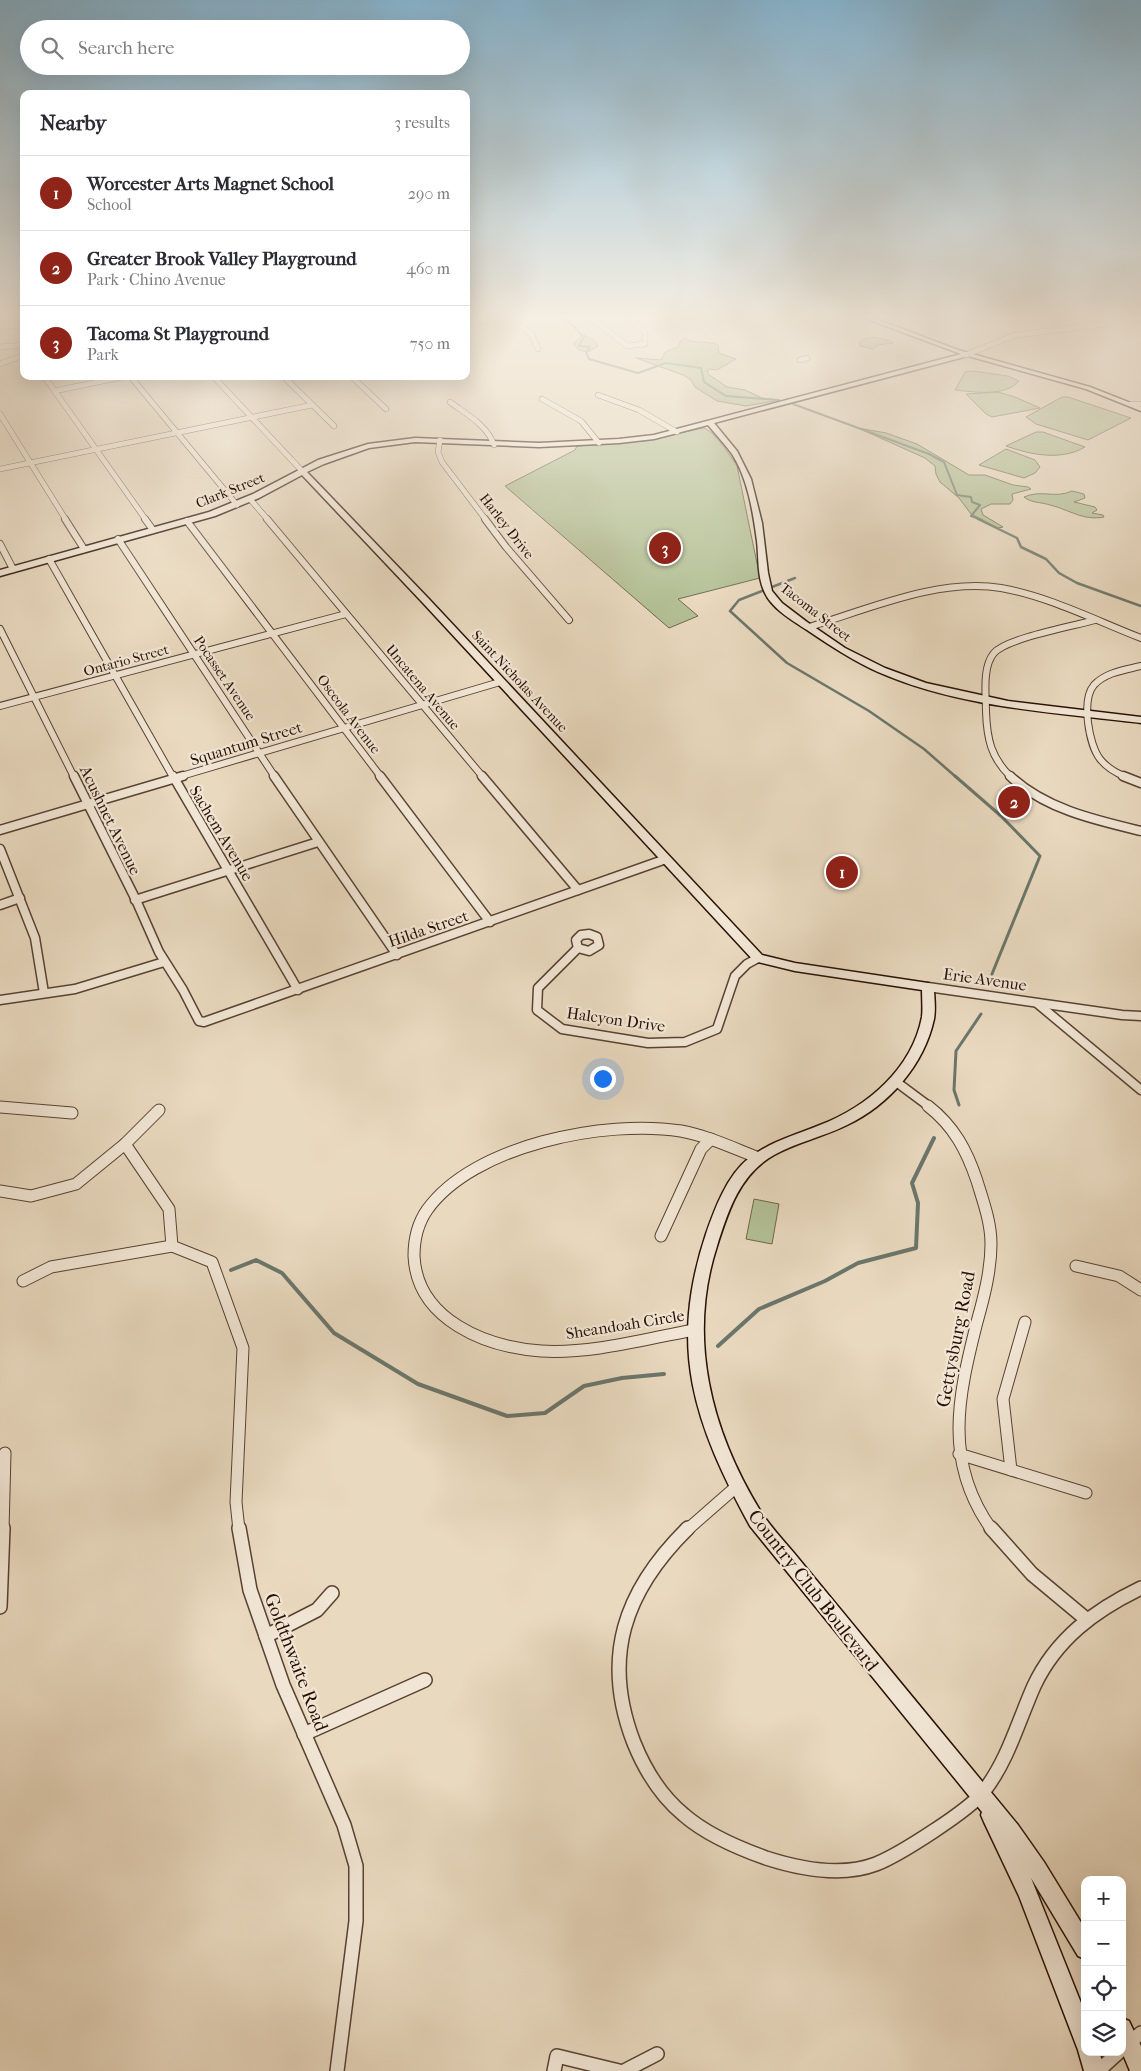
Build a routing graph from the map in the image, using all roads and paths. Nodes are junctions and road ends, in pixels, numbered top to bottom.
1 (1, 416) edge
2 (72, 416) edge
3 (162, 416) edge
4 (259, 416) edge
5 (323, 416) edge
6 (468, 416) edge
7 (572, 416) edge
8 (649, 416) edge
9 (738, 416) edge
10 (252, 417) junction
11 (710, 423) junction
12 (334, 426) dead end
13 (678, 432) junction
14 (177, 433) junction
15 (440, 440) junction
16 (599, 443) junction
17 (494, 445) junction
18 (96, 449) junction
19 (31, 463) junction
20 (0, 469) edge
21 (302, 472) junction
22 (250, 499) junction
23 (236, 505) junction
24 (186, 521) junction
25 (153, 530) junction
26 (118, 539) junction
27 (0, 544) edge
28 (84, 549) junction
29 (49, 559) junction
30 (13, 569) junction
31 (0, 573) edge
32 (346, 614) junction
33 (569, 620) dead end
34 (1095, 620) junction
35 (809, 627) junction
36 (0, 629) edge
37 (272, 633) junction
38 (1141, 638) edge
39 (194, 655) junction
40 (1141, 666) edge
41 (114, 676) junction
42 (500, 682) junction
43 (33, 696) junction
44 (986, 700) junction
45 (0, 706) edge
46 (423, 706) junction
47 (1088, 713) junction
48 (1141, 720) edge
49 (344, 728) junction
50 (261, 753) junction
51 (174, 779) junction
52 (1141, 783) edge
53 (87, 804) junction
54 (0, 830) edge
55 (1141, 831) edge
56 (318, 842) junction
57 (0, 849) edge
58 (666, 859) junction
59 (229, 870) junction
60 (578, 890) junction
61 (20, 898) junction
62 (135, 900) junction
63 (0, 904) edge
64 (490, 922) junction
65 (578, 948) dead end
66 (397, 955) junction
67 (758, 958) junction
68 (164, 962) junction
69 (928, 987) junction
70 (298, 990) junction
71 (44, 993) junction
72 (0, 1000) edge
73 (1037, 1003) junction
74 (1141, 1016) edge
75 (199, 1021) joint
76 (895, 1081) junction
77 (1141, 1090) edge
78 (0, 1107) edge
79 (159, 1110) dead end
80 (72, 1113) dead end
81 (711, 1139) junction
82 (125, 1144) junction
83 (760, 1158) junction
84 (0, 1191) edge
85 (661, 1236) dead end
86 (172, 1246) junction
87 (1076, 1266) dead end
88 (23, 1281) dead end
89 (1141, 1290) edge
90 (1025, 1322) dead end
91 (694, 1330) junction
92 (5, 1453) dead end
93 (959, 1454) junction
94 (1011, 1470) junction
95 (736, 1487) junction
96 (1086, 1493) dead end
97 (1, 1546) edge
98 (1141, 1588) edge
99 (332, 1593) dead end
100 (0, 1607) edge
101 (1086, 1619) junction
102 (266, 1636) junction
103 (425, 1680) dead end
104 (304, 1734) junction
105 (981, 1795) junction
106 (1081, 1941) edge
107 (1081, 2032) edge
108 (1127, 2041) edge
109 (657, 2054) dead end
110 (1090, 2056) edge
111 (337, 2071) edge
112 (554, 2071) edge
113 (619, 2071) edge
114 (624, 2071) edge
115 (1096, 2071) edge
116 (1141, 2071) edge

1 - 19 street
2 - 18 street
3 - 14 street
4 - 10 street
5 - 12 street
6 - 17 street
7 - 16 street
8 - 13 street
9 - 11 street, Clark Street
10 - 14 street
10 - 21 street, Saint Nicholas Avenue
11 - 13 street, Clark Street
11 - 35 street, Tacoma Street
13 - 16 street, Clark Street
14 - 18 street
14 - 23 street
15 - 17 street, Clark Street
15 - 21 street, Clark Street
15 - 33 street, Harley Drive
16 - 17 street, Clark Street
18 - 19 street
18 - 25 street
19 - 20 street
19 - 28 street
21 - 22 street, Clark Street
21 - 42 street, Saint Nicholas Avenue
22 - 23 street, Clark Street
22 - 32 street, Uncatena Avenue
23 - 24 street, Clark Street
24 - 25 street, Clark Street
24 - 37 street, Osceola Avenue
25 - 26 street, Clark Street
26 - 28 street, Clark Street
26 - 39 street, Pocasset Avenue
27 - 30 street
28 - 29 street, Clark Street
29 - 30 street, Clark Street
29 - 41 street, Sachem Avenue
30 - 31 street, Clark Street
32 - 37 street, Ontario Street
32 - 46 street, Uncatena Avenue
34 - 35 street
34 - 38 street
34 - 44 street
35 - 44 street, Tacoma Street
36 - 43 street, Acushnet Avenue
37 - 39 street, Ontario Street
37 - 49 street, Osceola Avenue
39 - 41 street, Ontario Street
39 - 50 street, Pocasset Avenue
40 - 47 street
41 - 43 street, Ontario Street
41 - 51 street, Sachem Avenue
42 - 46 street, Squantum Street
42 - 58 street, Saint Nicholas Avenue
43 - 45 street, Ontario Street
43 - 53 street, Acushnet Avenue
44 - 47 street, Tacoma Street
44 - 55 street
46 - 49 street, Squantum Street
46 - 60 street, Uncatena Avenue
47 - 48 street, Tacoma Street
47 - 52 street
49 - 50 street, Squantum Street
49 - 64 street, Osceola Avenue
50 - 51 street, Squantum Street
50 - 56 street, Pocasset Avenue
51 - 53 street, Squantum Street
51 - 59 street, Sachem Avenue
53 - 54 street, Squantum Street
53 - 62 street, Acushnet Avenue
56 - 59 street
56 - 66 street, Pocasset Avenue
57 - 61 street
58 - 60 street, Hilda Street
58 - 67 street, Saint Nicholas Avenue
59 - 62 street
59 - 70 street, Sachem Avenue
60 - 64 street, Hilda Street
61 - 63 street
61 - 71 street
62 - 68 street, Acushnet Avenue
64 - 66 street, Hilda Street
65 - 67 street, Halcyon Drive
66 - 70 street, Hilda Street
67 - 69 street, Erie Avenue
68 - 71 street
68 - 75 street, Acushnet Avenue
69 - 73 street, Erie Avenue
69 - 76 street, Country Club Boulevard
70 - 75 street, Hilda Street
71 - 72 street
73 - 74 street, Erie Avenue
73 - 77 street
76 - 83 street, Country Club Boulevard
76 - 93 street, Gettysburg Road
78 - 80 street
79 - 82 street
81 - 83 street, Sheandoah Circle
81 - 85 street
81 - 91 street, Sheandoah Circle
82 - 84 street
82 - 86 street
83 - 91 street, Country Club Boulevard
86 - 88 street
86 - 102 street, Goldthwaite Road
87 - 89 street
90 - 94 street
91 - 95 street, Country Club Boulevard
92 - 97 street
93 - 94 street
93 - 101 street, Gettysburg Road
94 - 96 street
95 - 105 street, Country Club Boulevard
95 - 105 street
97 - 100 street
98 - 101 street
99 - 102 street
101 - 105 street
102 - 104 street, Goldthwaite Road
103 - 104 street
104 - 111 street, Goldthwaite Road
105 - 106 street, Country Club Boulevard
105 - 107 street, Country Club Boulevard
108 - 115 street
108 - 116 street
109 - 114 street
110 - 115 street
112 - 113 street

